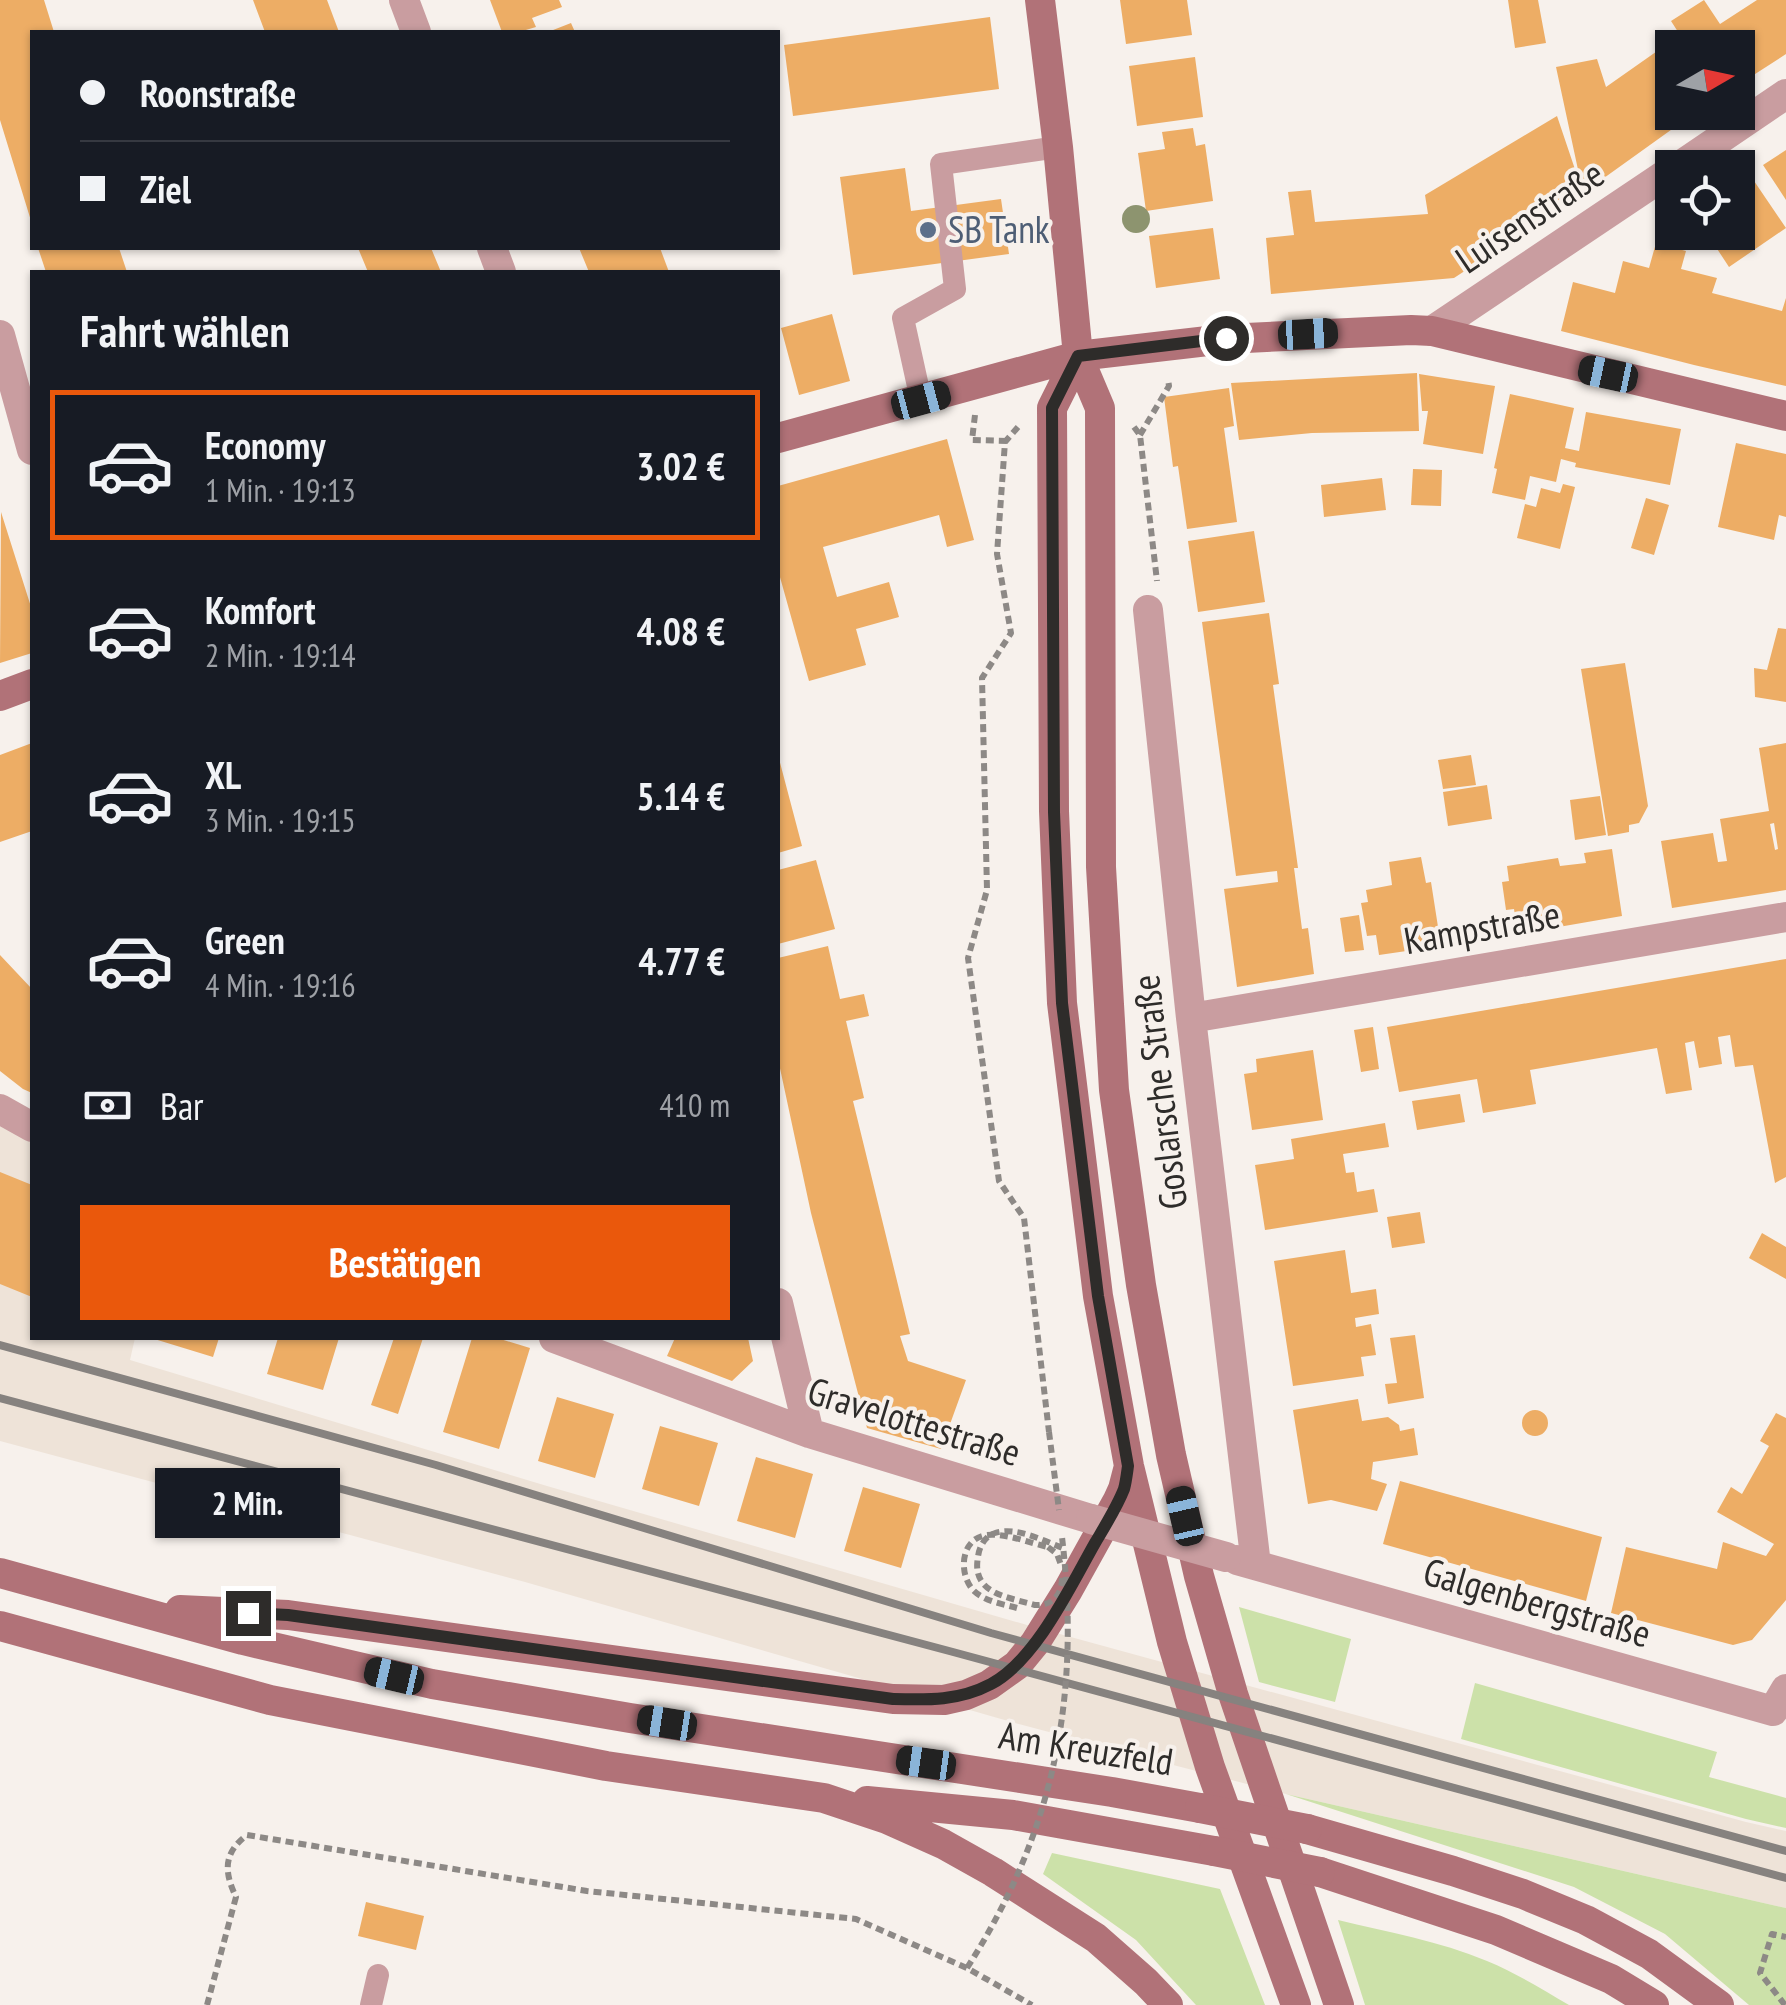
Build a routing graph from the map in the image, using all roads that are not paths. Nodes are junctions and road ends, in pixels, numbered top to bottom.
1 (404, 0) edge
2 (1040, 0) edge
3 (415, 30) edge
4 (1786, 94) edge
5 (1058, 147) junction
6 (1702, 150) edge
7 (1655, 182) edge
8 (1432, 331) junction
9 (0, 336) edge
10 (1078, 356) junction
11 (921, 400) junction
12 (1786, 416) edge
13 (780, 437) edge
14 (30, 443) edge
15 (1148, 610) road end
16 (30, 685) edge
17 (0, 696) edge
18 (1786, 917) edge
19 (1191, 1018) junction
20 (0, 1108) edge
21 (30, 1126) edge
22 (780, 1311) edge
23 (559, 1340) edge
24 (809, 1432) junction
25 (1128, 1466) junction
26 (1256, 1565) junction
27 (0, 1573) edge
28 (130, 1608) junction
29 (0, 1626) edge
30 (1782, 1705) edge
31 (824, 1798) junction
32 (378, 1975) dead end
33 (371, 2005) edge
34 (1168, 2005) edge
35 (1296, 2005) edge
36 (1340, 2005) edge
37 (1654, 2005) edge
38 (1718, 2005) edge

1 - 3 street
2 - 5 main road
4 - 6 street, Luisenstraße
5 - 10 main road
5 - 11 lane
7 - 8 street, Luisenstraße
8 - 10 main road
8 - 12 main road
9 - 14 street
10 - 11 main road
10 - 25 main road
10 - 36 main road
11 - 13 main road
15 - 19 street, Goslarsche Straße
16 - 17 main road
18 - 19 street, Kampstraße
19 - 26 street, Goslarsche Straße
20 - 21 street
22 - 24 street
23 - 24 street, Gravelottestraße
24 - 26 street, Gravelottestraße, bridge
25 - 28 main road
25 - 35 main road
26 - 30 street, Galgenbergstraße
27 - 28 main road, Am Kreuzfeld
28 - 38 main road, Am Kreuzfeld, bridge
29 - 31 main road
31 - 34 main road
31 - 37 main road, bridge
32 - 33 lane

